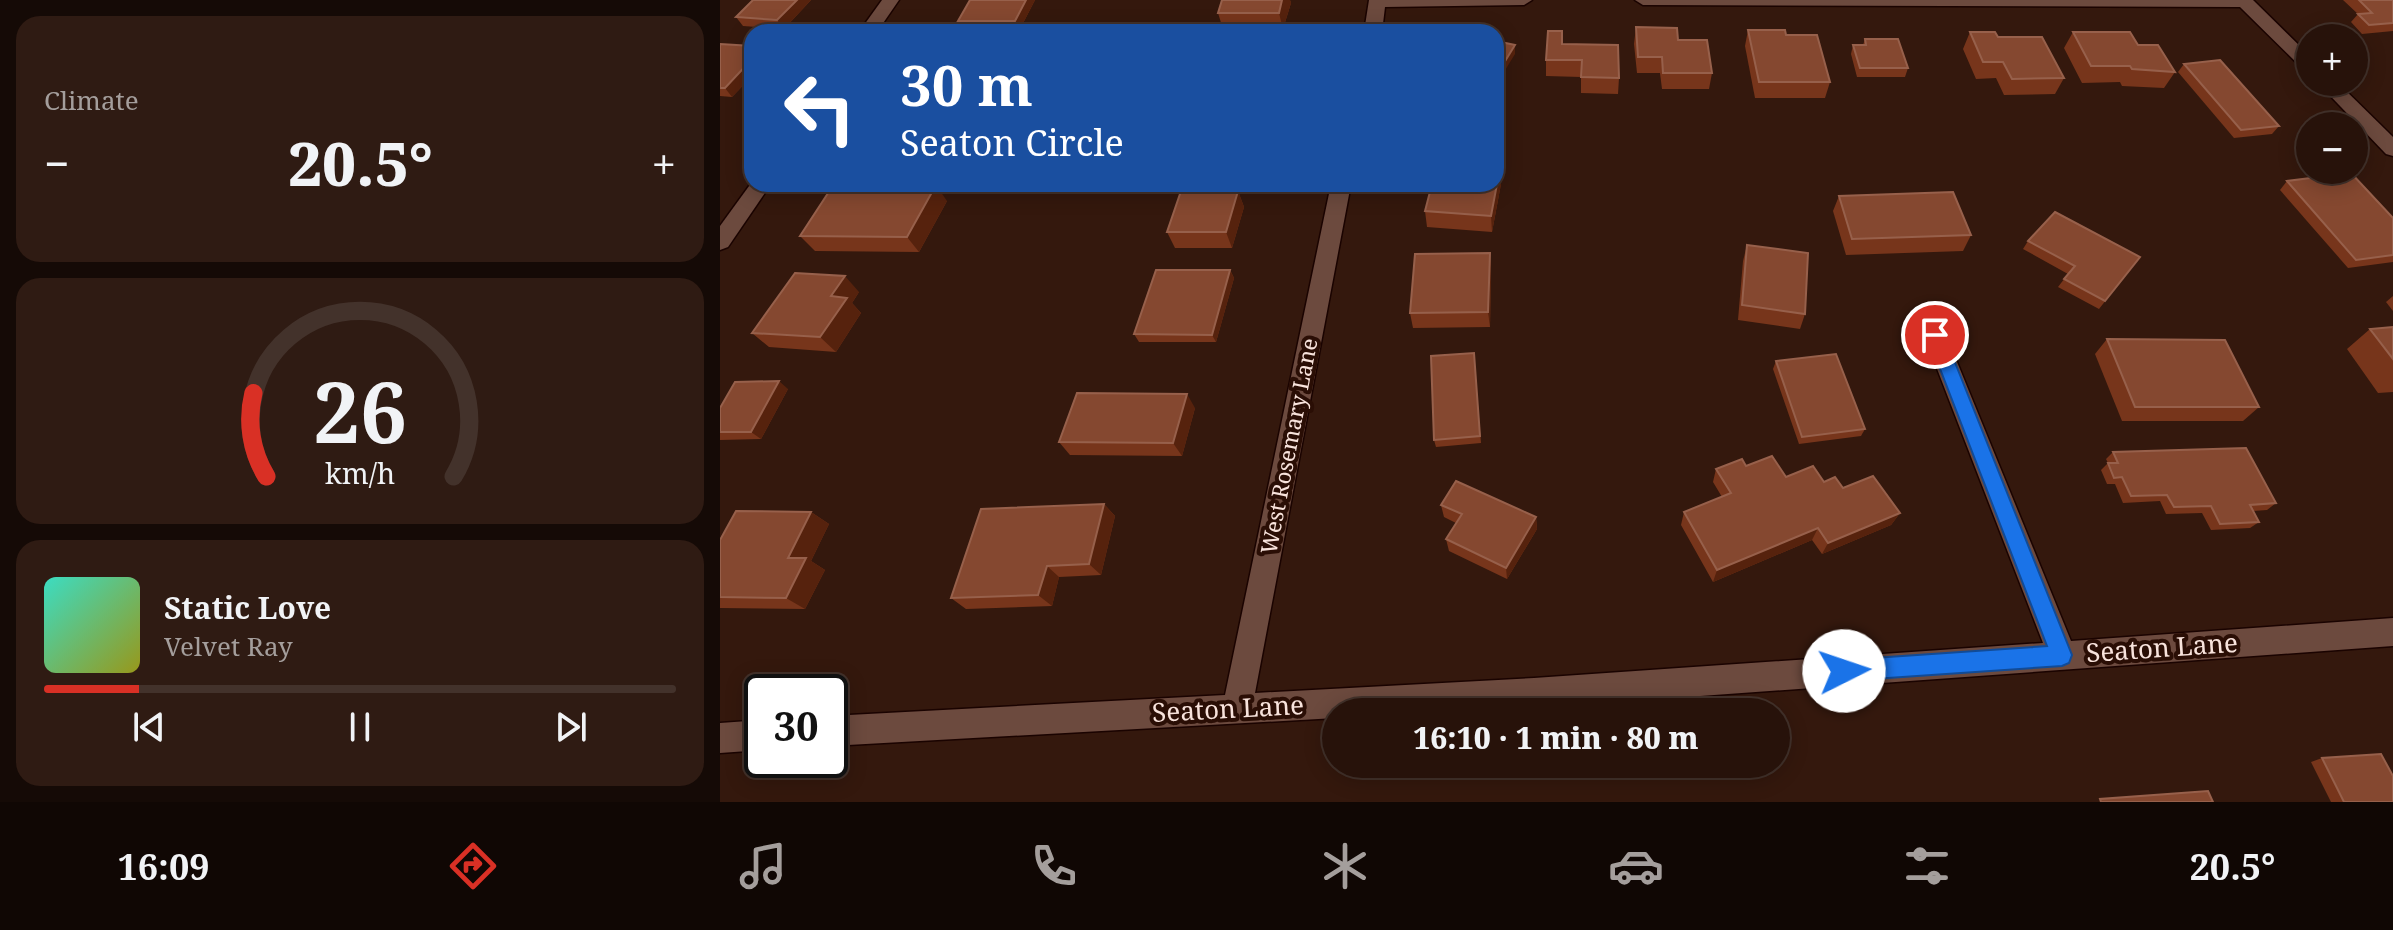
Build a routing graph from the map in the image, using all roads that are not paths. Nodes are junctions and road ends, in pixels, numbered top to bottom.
1 (891, 0) edge
2 (1524, 0) edge
3 (1643, 0) edge
4 (1377, 1) edge
5 (2244, 1) edge
6 (874, 24) edge
7 (1374, 24) edge
8 (2296, 52) edge
9 (2340, 96) edge
10 (2393, 149) edge
11 (755, 192) edge
12 (1339, 192) edge
13 (720, 242) edge
14 (1935, 335) dead end
15 (2393, 632) edge
16 (2062, 655) junction
17 (1237, 709) junction
18 (848, 730) edge
19 (744, 736) edge
20 (720, 738) edge

1 - 6 street
2 - 4 street
3 - 5 street
4 - 7 street
5 - 8 street
9 - 10 street
11 - 13 street
12 - 17 street, West Rosemary Lane
14 - 16 street
15 - 16 street, Seaton Lane
16 - 17 street, Seaton Lane
17 - 18 street, Seaton Lane
19 - 20 street

